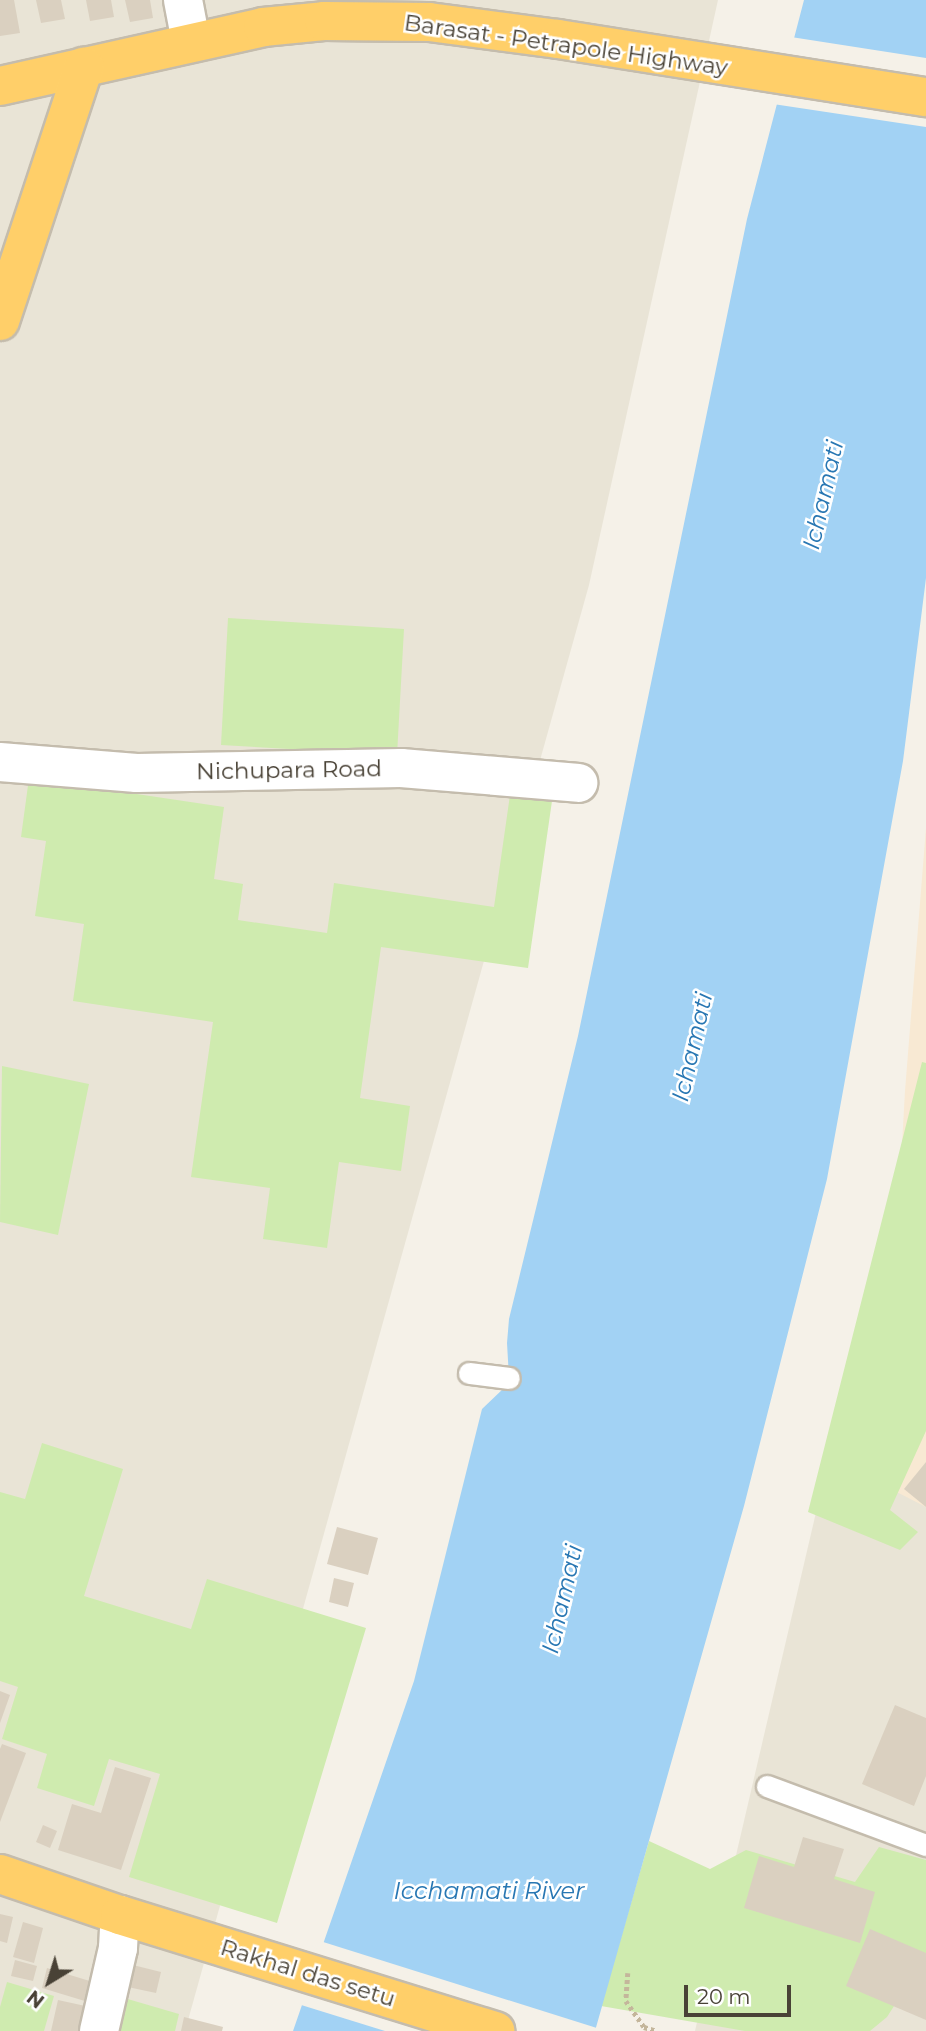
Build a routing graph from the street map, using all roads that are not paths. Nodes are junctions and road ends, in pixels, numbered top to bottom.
1 (183, 0) edge
2 (191, 42) junction
3 (84, 67) junction
4 (0, 86) edge
5 (926, 97) edge
6 (0, 321) edge
7 (0, 762) edge
8 (578, 783) dead end
9 (469, 1373) dead end
10 (509, 1378) dead end
11 (767, 1786) dead end
12 (926, 1845) edge
13 (0, 1874) edge
14 (127, 1917) junction
15 (99, 2031) edge
16 (495, 2031) edge

1 - 2 street
2 - 3 highway, Barasat - Petrapole Highway
2 - 5 highway, Barasat - Petrapole Highway
3 - 4 highway, Barasat - Petrapole Highway
3 - 6 highway
7 - 8 street, Nichupara Road
9 - 10 lane
11 - 12 lane
13 - 14 highway, Rakhal das setu
14 - 15 street
14 - 16 highway, Rakhal das setu

